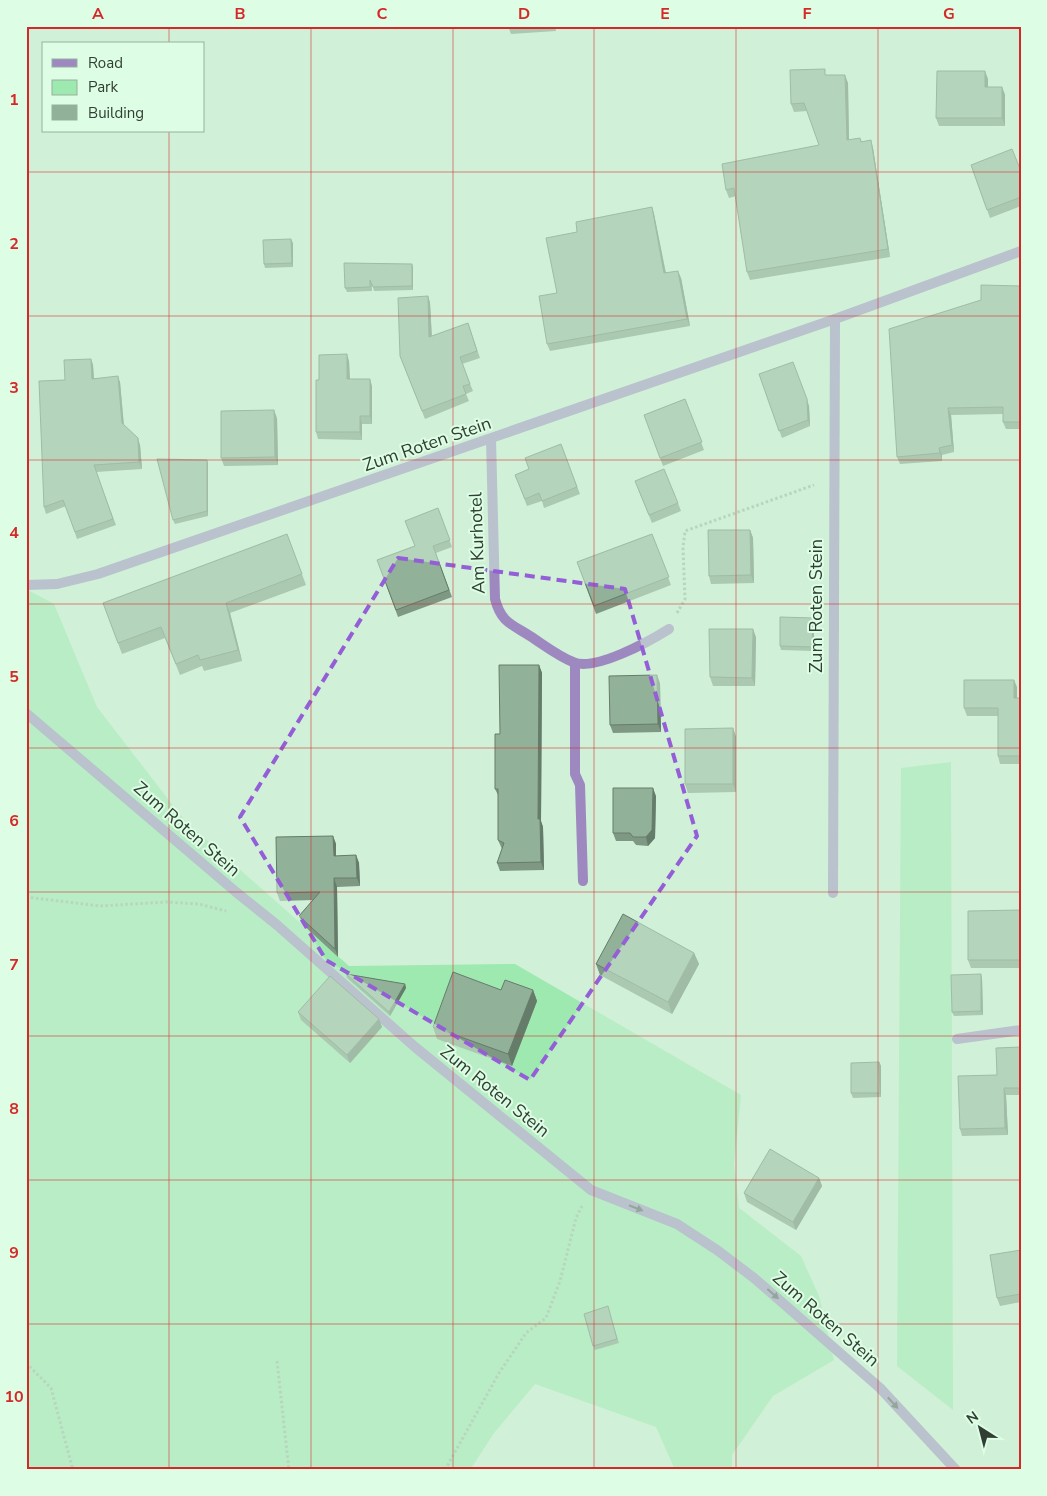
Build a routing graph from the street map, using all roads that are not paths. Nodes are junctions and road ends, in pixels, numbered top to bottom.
1 (1021, 251) edge
2 (835, 319) junction
3 (491, 439) junction
4 (26, 585) edge
5 (668, 629) road end
6 (575, 664) junction
7 (26, 713) edge
8 (583, 881) dead end
9 (833, 893) dead end
10 (1021, 1030) edge
11 (957, 1039) dead end
12 (956, 1470) edge

1 - 2 street, Zum Roten Stein
2 - 3 street, Zum Roten Stein
2 - 9 street, Zum Roten Stein
3 - 4 street, Zum Roten Stein
3 - 6 street, Am Kurhotel
5 - 6 street
6 - 8 street
7 -> 12 street, Zum Roten Stein
10 - 11 street

